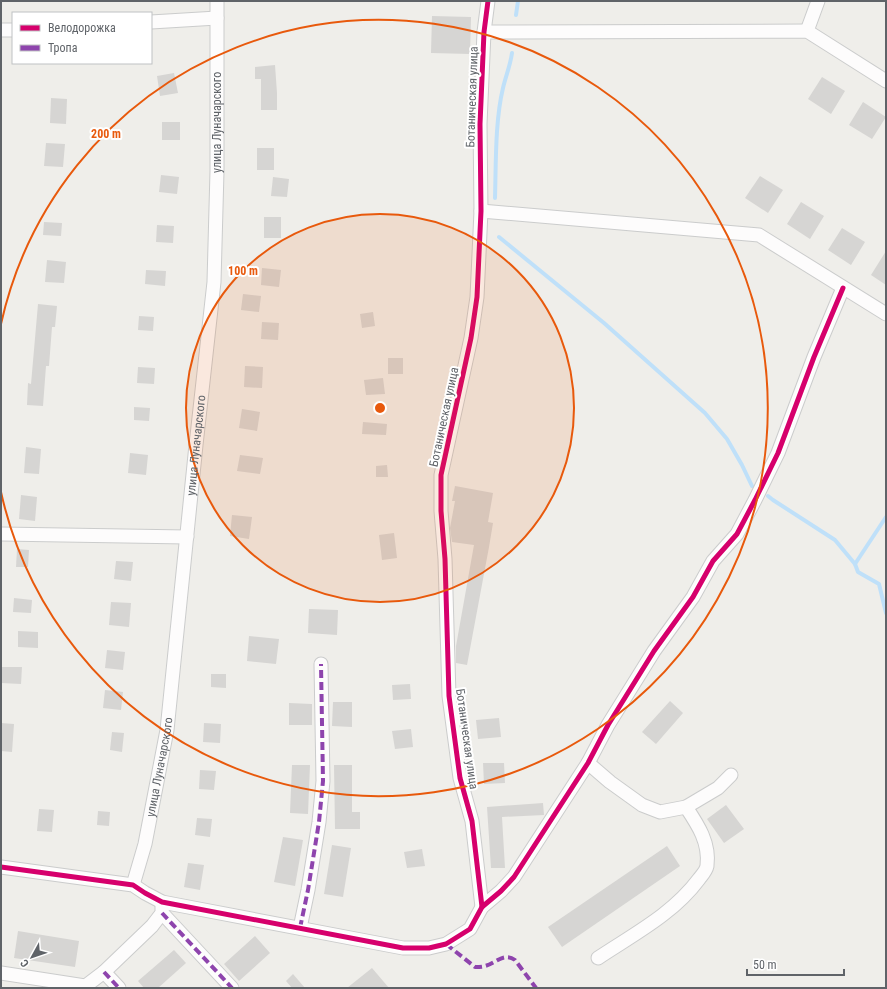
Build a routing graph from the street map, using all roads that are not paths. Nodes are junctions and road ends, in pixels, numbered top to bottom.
1 (217, 1) edge
2 (488, 1) edge
3 (818, 1) edge
4 (217, 18) junction
5 (152, 22) edge
6 (1, 30) edge
7 (12, 30) edge
8 (808, 31) junction
9 (484, 32) junction
10 (886, 81) edge
11 (481, 211) junction
12 (843, 288) junction
13 (886, 314) edge
14 (1, 534) edge
15 (187, 537) junction
16 (321, 664) dead end
17 (588, 763) junction
18 (731, 775) dead end
19 (686, 807) junction
20 (1, 867) edge
21 (133, 885) junction
22 (162, 907) junction
23 (482, 907) junction
24 (300, 928) junction
25 (598, 958) dead end
26 (104, 972) junction
27 (1, 973) edge
28 (84, 987) edge
29 (119, 988) edge
30 (232, 988) edge

1 - 4 street, улица Луначарского
2 - 9 street, Ботаническая улица
3 - 8 street
4 - 5 street
4 - 15 street, улица Луначарского
6 - 7 street
8 - 9 street
8 - 10 street
9 - 11 street, Ботаническая улица
11 - 12 street
11 - 23 street, Ботаническая улица
12 - 13 street
12 - 17 street
14 - 15 street
15 - 21 street, улица Луначарского
16 - 24 street
17 - 19 street
17 - 23 street
18 - 19 street
19 - 25 street
20 - 21 street
21 - 22 street
22 - 24 street
22 - 26 street
22 - 30 street
23 - 24 street
26 - 28 street
26 - 29 street
27 - 28 street

